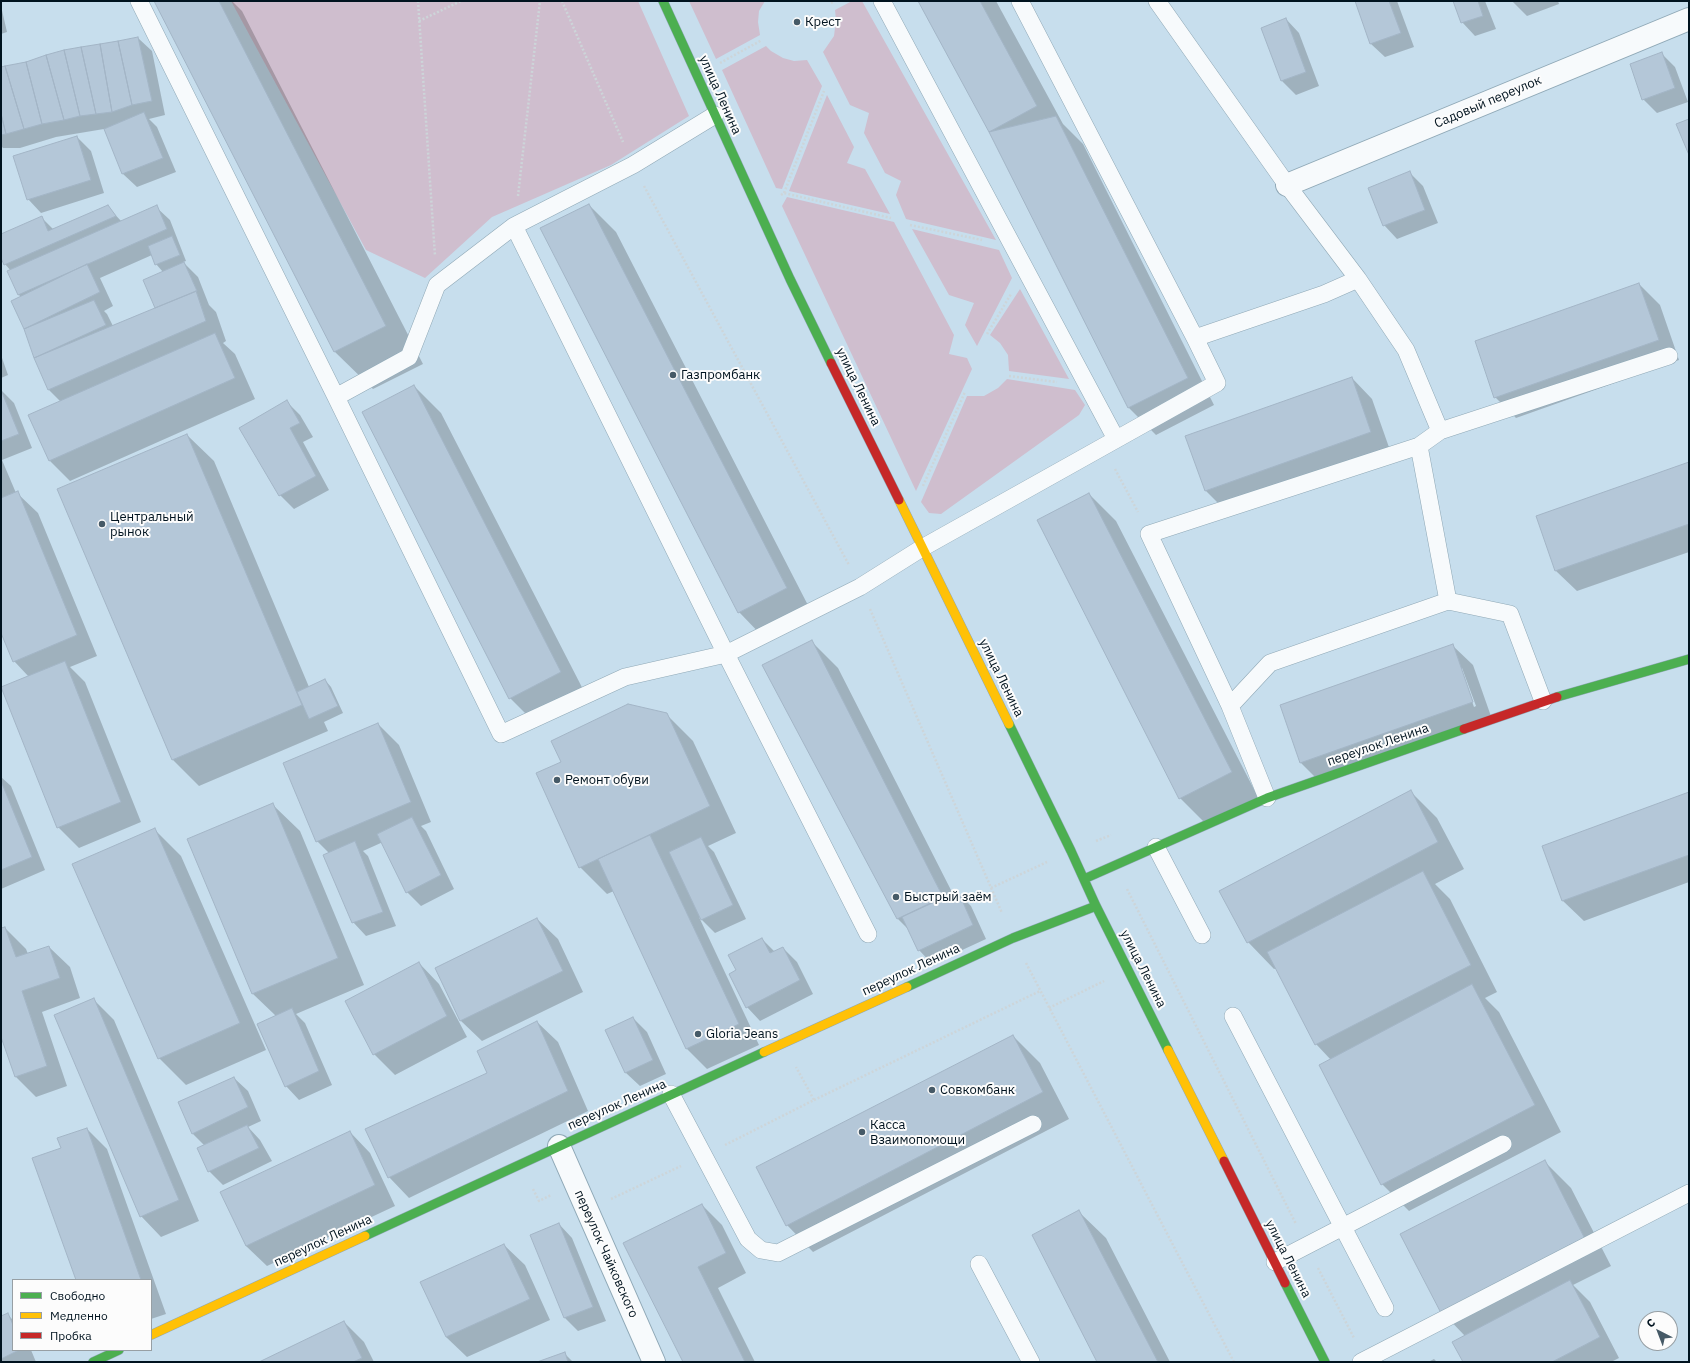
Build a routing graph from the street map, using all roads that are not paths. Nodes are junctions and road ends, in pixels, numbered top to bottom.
1 (139, 1) edge
2 (663, 1) edge
3 (882, 1) edge
4 (1020, 1) edge
5 (1157, 1) edge
6 (1689, 19) edge
7 (715, 115) junction
8 (1288, 185) junction
9 (514, 226) junction
10 (1358, 279) junction
11 (1195, 338) junction
12 (1669, 356) dead end
13 (336, 397) junction
14 (1440, 431) junction
15 (1110, 443) junction
16 (1419, 446) junction
17 (922, 548) junction
18 (1448, 601) junction
19 (726, 654) junction
20 (1689, 659) edge
21 (1543, 701) junction
22 (1230, 706) junction
23 (1267, 798) junction
24 (1156, 847) junction
25 (1084, 879) junction
26 (1096, 906) junction
27 (868, 934) dead end
28 (1202, 935) dead end
29 (1233, 1016) dead end
30 (671, 1094) junction
31 (1033, 1124) dead end
32 (1503, 1144) dead end
33 (558, 1146) junction
34 (1689, 1193) edge
35 (1343, 1227) junction
36 (1275, 1262) junction
37 (979, 1264) dead end
38 (1385, 1308) dead end
39 (152, 1335) edge
40 (117, 1351) edge
41 (1363, 1361) edge
42 (93, 1362) edge
43 (654, 1362) edge
44 (1031, 1362) edge
45 (1325, 1362) edge

1 - 13 lane
2 - 7 street, улица Ленина
3 - 15 lane
4 - 11 lane
5 - 8 lane
6 - 8 street, Садовый переулок
7 - 9 lane
7 - 17 street, улица Ленина
8 - 10 lane
9 - 13 lane
9 - 19 lane
10 - 11 lane
10 - 14 lane
11 - 15 lane
12 - 14 lane
13 - 19 lane
14 - 16 lane
15 - 17 lane
16 - 18 lane
16 - 22 lane
17 - 19 lane
17 - 25 street, улица Ленина
18 - 21 lane
18 - 22 lane
19 - 27 lane
20 - 21 street, переулок Ленина
21 - 23 street, переулок Ленина
22 - 23 lane
23 - 24 street, переулок Ленина
24 - 25 street, переулок Ленина
24 - 28 lane
25 - 26 street, улица Ленина
26 - 30 street, переулок Ленина
26 - 36 street, улица Ленина
29 - 35 lane
30 - 31 lane
30 - 33 street, переулок Ленина
32 - 35 lane
33 - 39 street, переулок Ленина
33 - 43 street, переулок Чайковского
34 - 41 lane
35 - 36 lane
35 - 38 lane
36 - 45 street, улица Ленина
37 - 44 lane
40 - 42 street

